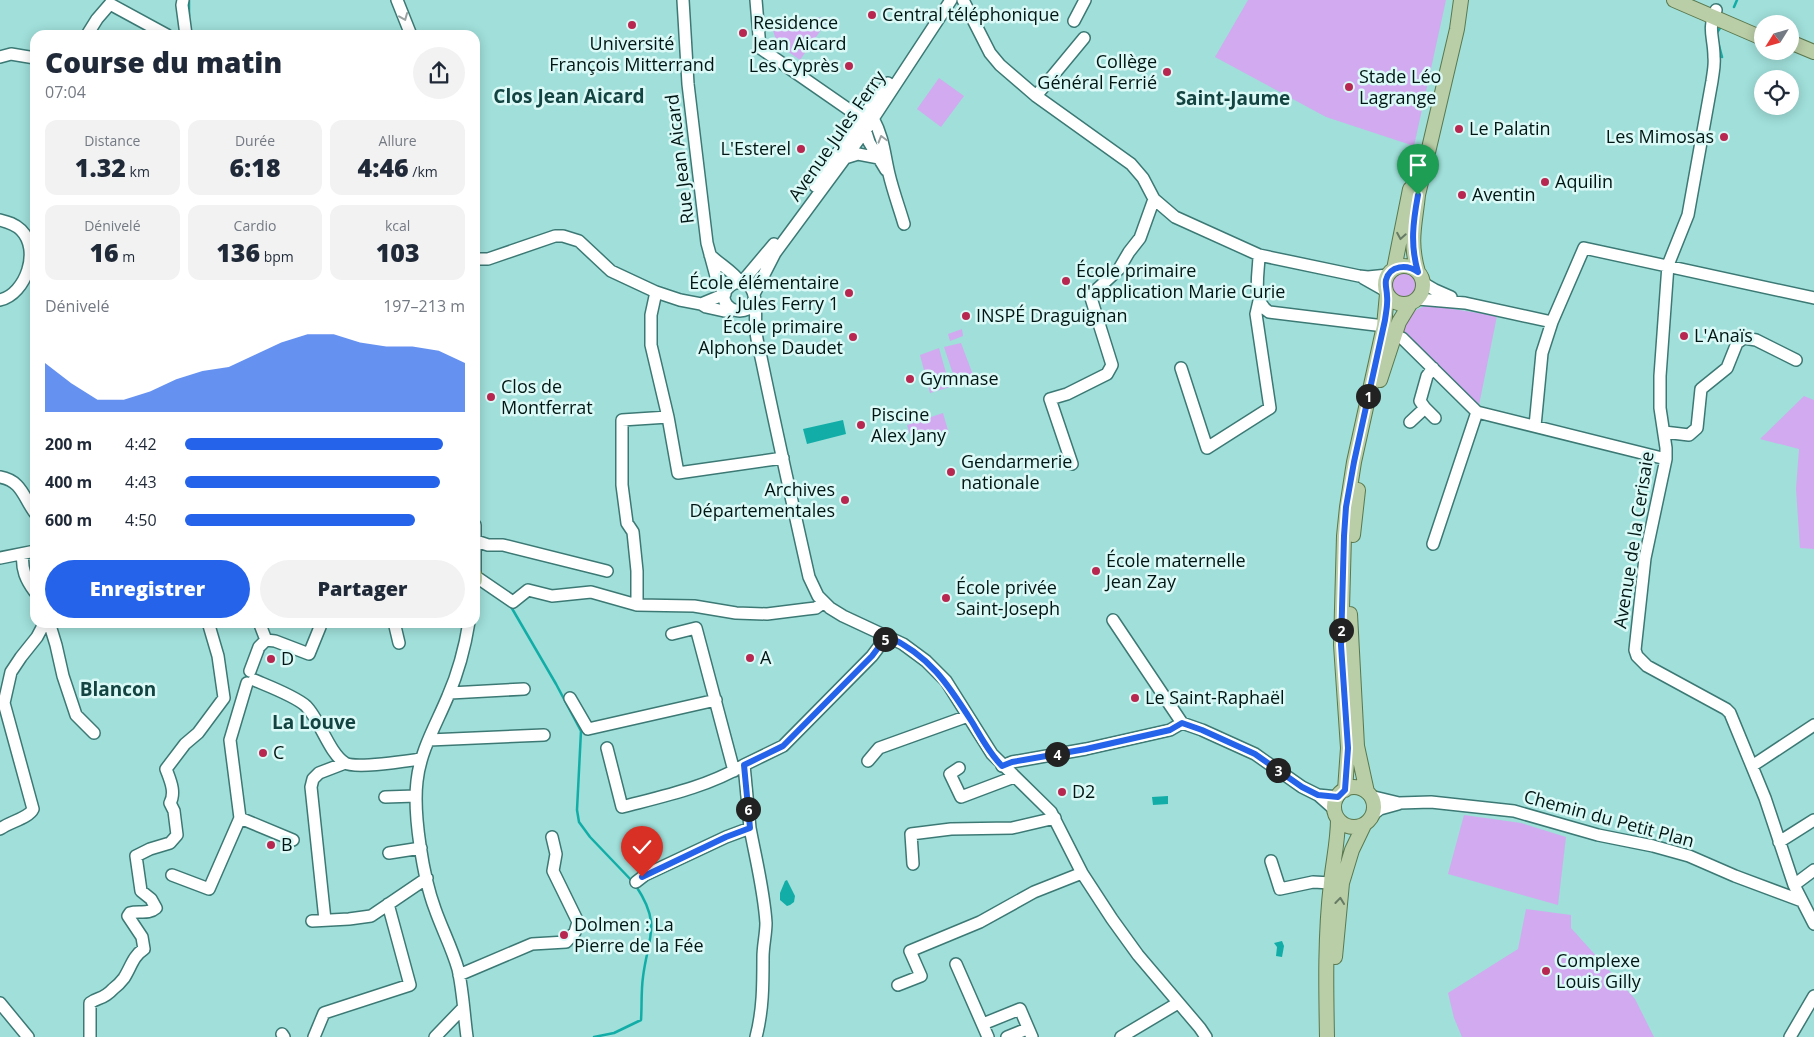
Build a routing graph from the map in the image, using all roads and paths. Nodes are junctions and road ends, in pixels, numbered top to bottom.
1 (183, 0) edge
2 (397, 0) edge
3 (683, 0) edge
4 (756, 0) edge
5 (943, 0) edge
6 (1086, 0) edge
7 (1452, 0) edge
8 (1461, 0) edge
9 (1674, 0) edge
10 (1693, 0) edge
11 (955, 1) edge
12 (1714, 13) junction
13 (1074, 21) dead end
14 (1754, 27) edge
15 (90, 30) edge
16 (158, 30) edge
17 (185, 30) edge
18 (409, 30) edge
19 (1754, 34) edge
20 (1084, 38) dead end
21 (1799, 46) edge
22 (1814, 52) edge
23 (1799, 53) edge
24 (0, 57) edge
25 (30, 57) edge
26 (1814, 60) edge
27 (1036, 96) junction
28 (861, 118) junction
29 (873, 118) junction
30 (865, 131) junction
31 (845, 158) junction
32 (879, 158) junction
33 (888, 174) junction
34 (1154, 199) junction
35 (0, 220) edge
36 (904, 224) dead end
37 (709, 254) junction
38 (1259, 255) junction
39 (480, 259) edge
40 (1668, 265) junction
41 (1391, 272) junction
42 (1359, 276) junction
43 (1421, 277) junction
44 (738, 279) junction
45 (656, 292) junction
46 (1387, 293) junction
47 (725, 294) junction
48 (754, 297) junction
49 (1814, 298) edge
50 (0, 300) edge
51 (1259, 301) junction
52 (1414, 301) junction
53 (1464, 303) junction
54 (701, 304) junction
55 (735, 311) junction
56 (1552, 322) junction
57 (1384, 326) junction
58 (756, 332) junction
59 (1402, 338) dead end
60 (1796, 360) dead end
61 (1181, 368) dead end
62 (1433, 368) junction
63 (1425, 408) junction
64 (1477, 412) junction
65 (668, 417) junction
66 (1435, 418) dead end
67 (1410, 422) dead end
68 (1535, 426) junction
69 (1664, 432) junction
70 (783, 458) junction
71 (1666, 459) junction
72 (1072, 464) dead end
73 (0, 477) edge
74 (30, 507) edge
75 (480, 542) edge
76 (1433, 544) dead end
77 (30, 552) edge
78 (22, 554) junction
79 (0, 558) edge
80 (607, 571) dead end
81 (480, 581) edge
82 (30, 585) edge
83 (824, 602) junction
84 (637, 605) junction
85 (1112, 620) dead end
86 (42, 628) edge
87 (51, 628) edge
88 (210, 628) edge
89 (261, 628) edge
90 (320, 628) edge
91 (395, 628) edge
92 (468, 628) edge
93 (672, 634) dead end
94 (887, 636) junction
95 (266, 640) junction
96 (399, 643) dead end
97 (250, 678) junction
98 (524, 689) dead end
99 (450, 693) junction
100 (570, 698) dead end
101 (716, 700) junction
102 (968, 716) junction
103 (1182, 723) junction
104 (1814, 725) edge
105 (94, 733) dead end
106 (544, 735) dead end
107 (429, 740) junction
108 (607, 748) dead end
109 (421, 759) junction
110 (868, 761) dead end
111 (345, 763) junction
112 (1002, 766) junction
113 (1752, 766) junction
114 (739, 768) junction
115 (959, 768) dead end
116 (1014, 777) junction
117 (1369, 794) junction
118 (416, 796) junction
119 (385, 797) dead end
120 (1399, 803) junction
121 (1339, 804) junction
122 (240, 818) junction
123 (1055, 818) junction
124 (1368, 820) junction
125 (1814, 820) edge
126 (750, 828) junction
127 (0, 829) edge
128 (552, 837) dead end
129 (294, 840) dead end
130 (1779, 842) junction
131 (421, 848) junction
132 (389, 853) dead end
133 (1271, 861) dead end
134 (913, 864) dead end
135 (1814, 870) edge
136 (1082, 873) junction
137 (172, 875) dead end
138 (427, 878) junction
139 (636, 882) dead end
140 (1331, 883) junction
141 (1794, 884) junction
142 (1802, 901) junction
143 (388, 904) junction
144 (325, 920) junction
145 (1813, 920) edge
146 (312, 921) dead end
147 (956, 964) dead end
148 (459, 975) junction
149 (898, 985) dead end
150 (1814, 996) edge
151 (0, 1003) edge
152 (1178, 1003) junction
153 (463, 1008) junction
154 (983, 1024) junction
155 (1030, 1033) edge
156 (28, 1037) edge
157 (90, 1037) edge
158 (314, 1037) edge
159 (435, 1037) edge
160 (467, 1037) edge
161 (756, 1037) edge
162 (988, 1037) edge
163 (1007, 1037) edge
164 (1121, 1037) edge
165 (1206, 1037) edge
166 (1327, 1037) edge
167 (1333, 1037) edge
168 (1790, 1037) edge

1 - 17 street
2 -> 18 street
3 - 37 street, Rue Jean Aicard
4 - 28 street
5 - 11 street
5 - 28 street, Avenue Jules Ferry
6 - 13 street
7 -> 41 main road
8 - 43 main road
9 - 12 main road
10 - 12 main road
11 - 27 street
11 - 29 street, Avenue Jules Ferry
12 - 14 main road
12 - 19 main road
12 - 40 street, Avenue de la Cerisaie
15 - 16 street
20 - 27 street
21 - 22 main road
23 - 26 main road
24 - 25 street
27 - 34 street
28 - 29 street
28 - 30 street
28 - 44 street, Avenue Jules Ferry
29 - 30 street, Avenue Jules Ferry
33 -> 29 street
30 - 31 street, Avenue Jules Ferry
30 - 32 street
31 - 32 street
31 - 48 street, Avenue Jules Ferry
32 - 33 street
33 - 36 street
34 - 38 street
34 - 72 street
35 - 50 street
37 - 44 street
37 - 47 street, Rue Jean Aicard
38 - 42 street
38 - 51 street
39 - 45 street
40 - 49 street
40 - 56 street
40 - 69 street, Avenue de la Cerisaie
41 - 42 street
41 - 43 main road
41 - 46 main road
42 - 46 street
43 - 52 main road
43 - 53 street
44 - 47 street
44 - 48 street
45 - 54 street
45 - 65 street
46 - 52 main road
46 - 57 main road
47 - 54 street
47 - 55 street
48 - 55 street
48 - 58 street
51 - 57 street
51 - 61 street
52 - 53 street
52 - 117 main road
53 - 56 street
54 - 55 street
55 - 58 street
56 - 68 street
57 - 121 main road
58 - 70 street
59 - 62 street
60 - 69 street
62 - 63 street
62 - 64 street
63 - 66 street
63 - 67 street
64 - 68 street
64 - 76 street
65 - 70 street
65 - 84 street
68 - 71 street
69 - 71 street, Avenue de la Cerisaie
70 - 83 street
71 - 113 street, Avenue de la Cerisaie
73 - 74 street
75 - 80 street
77 - 78 street
78 - 79 street
78 - 82 street
81 - 84 street
83 - 84 street
83 - 94 street
85 - 103 street
86 - 127 street
87 - 105 street
88 - 157 street
89 - 95 street
90 - 95 street
91 - 96 street
92 - 99 street
93 - 101 street
94 - 102 street
94 - 114 street
95 - 97 street
97 - 111 street
97 - 122 street
98 - 99 street
99 - 107 street
100 - 101 street
101 - 114 street
102 - 110 street
102 - 112 street
103 - 112 street
103 - 121 street
104 - 113 street
106 - 107 street
107 - 109 street
108 - 114 street
109 - 111 street
109 - 118 street
111 - 144 street
112 - 116 street
113 - 130 street, Avenue de la Cerisaie
114 - 126 street
115 - 116 street
116 - 123 street
117 - 120 street, Chemin du Petit Plan
117 - 121 main road
117 - 124 main road
118 - 119 street
118 - 131 street
120 - 124 street, Chemin du Petit Plan
120 - 142 street, Chemin du Petit Plan
121 - 124 main road
121 - 140 main road
122 - 129 street
122 - 137 street
123 - 134 street
123 - 136 street
167 -> 124 main road
125 - 130 street
126 - 139 street
126 - 161 street
128 - 148 street
130 - 141 street, Avenue de la Cerisaie
131 - 132 street
131 - 138 street
133 - 140 street
135 - 141 street
136 - 149 street
136 - 152 street
138 - 143 street
138 - 148 street
140 - 166 main road
141 - 142 street, Avenue de la Cerisaie
142 - 145 street, Avenue de la Cerisaie
143 - 144 street
143 - 158 street
144 - 146 street
147 - 154 street
148 - 153 street
150 - 168 street
151 - 156 street
152 - 164 street
152 - 165 street
153 - 159 street
153 - 160 street
154 - 155 street
154 - 162 street
155 - 163 street

